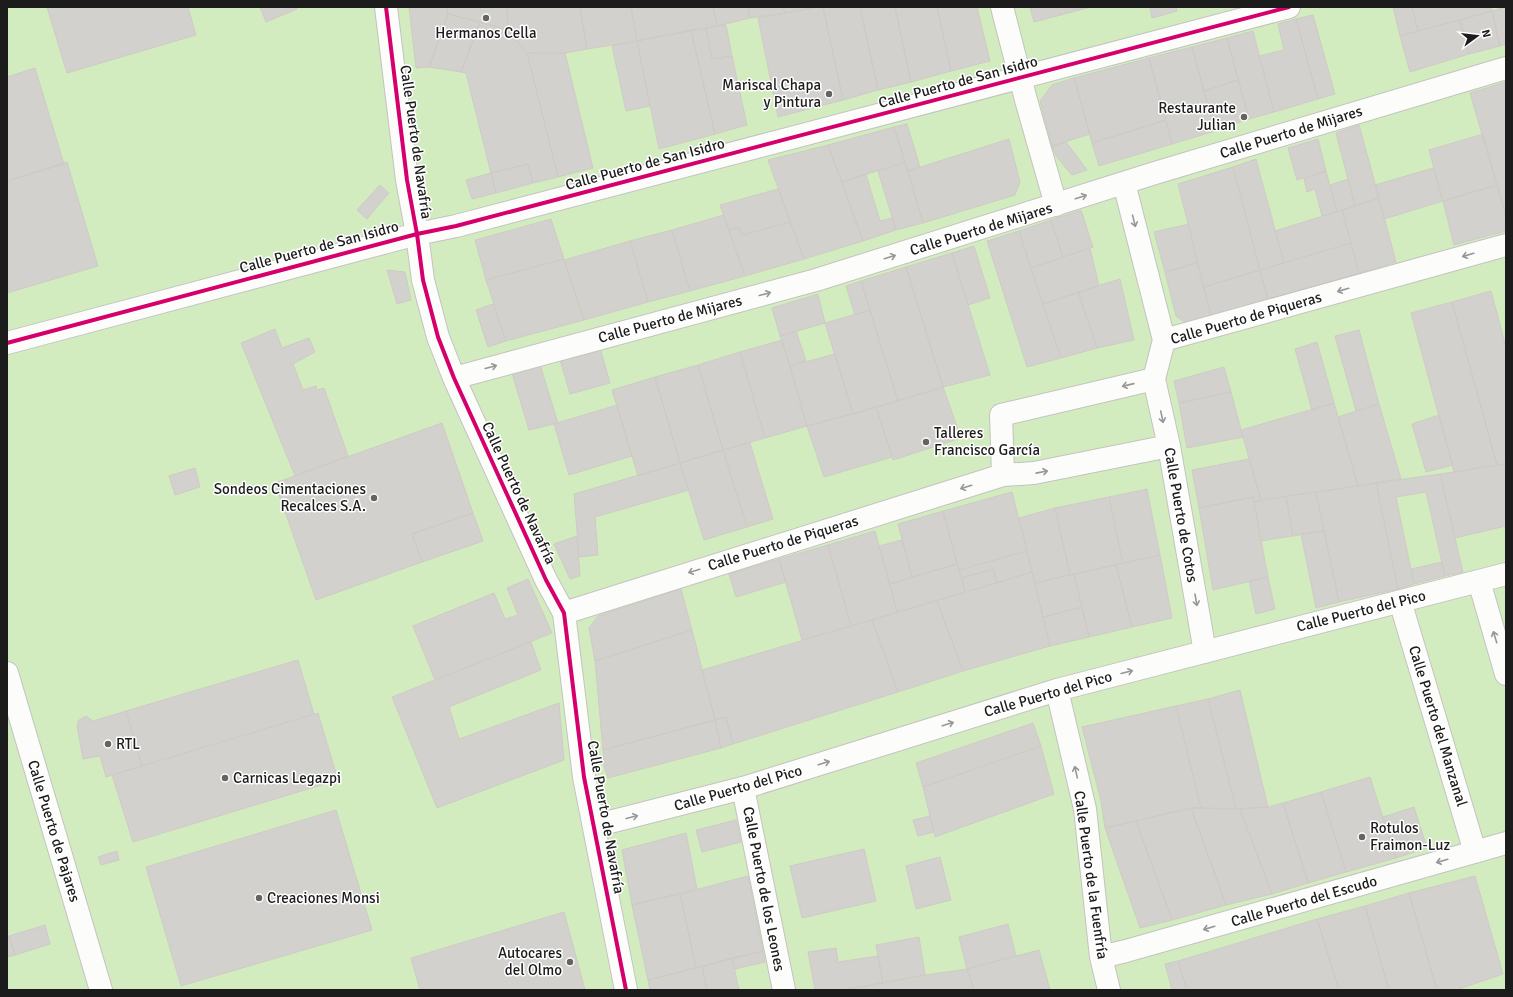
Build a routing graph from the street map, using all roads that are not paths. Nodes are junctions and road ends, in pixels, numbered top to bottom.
1 (386, 7) edge
2 (1002, 7) edge
3 (1289, 7) edge
4 (1506, 68) edge
5 (1020, 78) junction
6 (1124, 183) junction
7 (1056, 205) junction
8 (417, 234) junction
9 (1506, 245) edge
10 (1164, 340) junction
11 (7, 343) edge
12 (454, 378) junction
13 (1154, 379) junction
14 (1169, 446) junction
15 (1003, 475) junction
16 (1506, 574) edge
17 (1479, 581) junction
18 (1400, 601) junction
19 (564, 613) junction
20 (1205, 652) junction
21 (7, 673) edge
22 (1506, 674) edge
23 (1056, 690) junction
24 (743, 788) junction
25 (594, 826) junction
26 (1506, 843) edge
27 (1475, 852) junction
28 (1101, 956) junction
29 (101, 990) edge
30 (626, 990) edge
31 (784, 990) edge
32 (1109, 990) edge

1 - 8 street, Calle Puerto de Navafría
2 - 5 street
3 - 5 street, Calle Puerto de San Isidro
4 - 6 street, Calle Puerto de Mijares
5 - 7 street
5 - 8 street, Calle Puerto de San Isidro
7 -> 6 street, Calle Puerto de Mijares
6 -> 10 street
12 -> 7 street, Calle Puerto de Mijares
8 - 11 street, Calle Puerto de San Isidro
8 - 12 street, Calle Puerto de Navafría
9 -> 10 street, Calle Puerto de Piqueras
10 - 13 street, Calle Puerto de Piqueras
12 - 19 street, Calle Puerto de Navafría
13 -> 14 street, Calle Puerto de Cotos
13 -> 15 street
15 -> 14 street, Calle Puerto de Piqueras
14 -> 20 street, Calle Puerto de Cotos
15 -> 19 street, Calle Puerto de Piqueras
16 - 17 street, Calle Puerto del Pico
17 - 18 street, Calle Puerto del Pico
22 -> 17 street
18 - 20 street, Calle Puerto del Pico
18 - 27 street, Calle Puerto del Manzanal
19 - 25 street, Calle Puerto de Navafría
23 -> 20 street, Calle Puerto del Pico
21 - 29 street, Calle Puerto de Pajares
24 -> 23 street, Calle Puerto del Pico
28 -> 23 street, Calle Puerto de la Fuenfría
25 -> 24 street, Calle Puerto del Pico
24 - 31 street, Calle Puerto de los Leones
25 - 30 street, Calle Puerto de Navafría
26 - 27 street, Calle Puerto del Escudo
27 -> 28 street, Calle Puerto del Escudo
28 - 32 street, Calle Puerto de la Fuenfría

